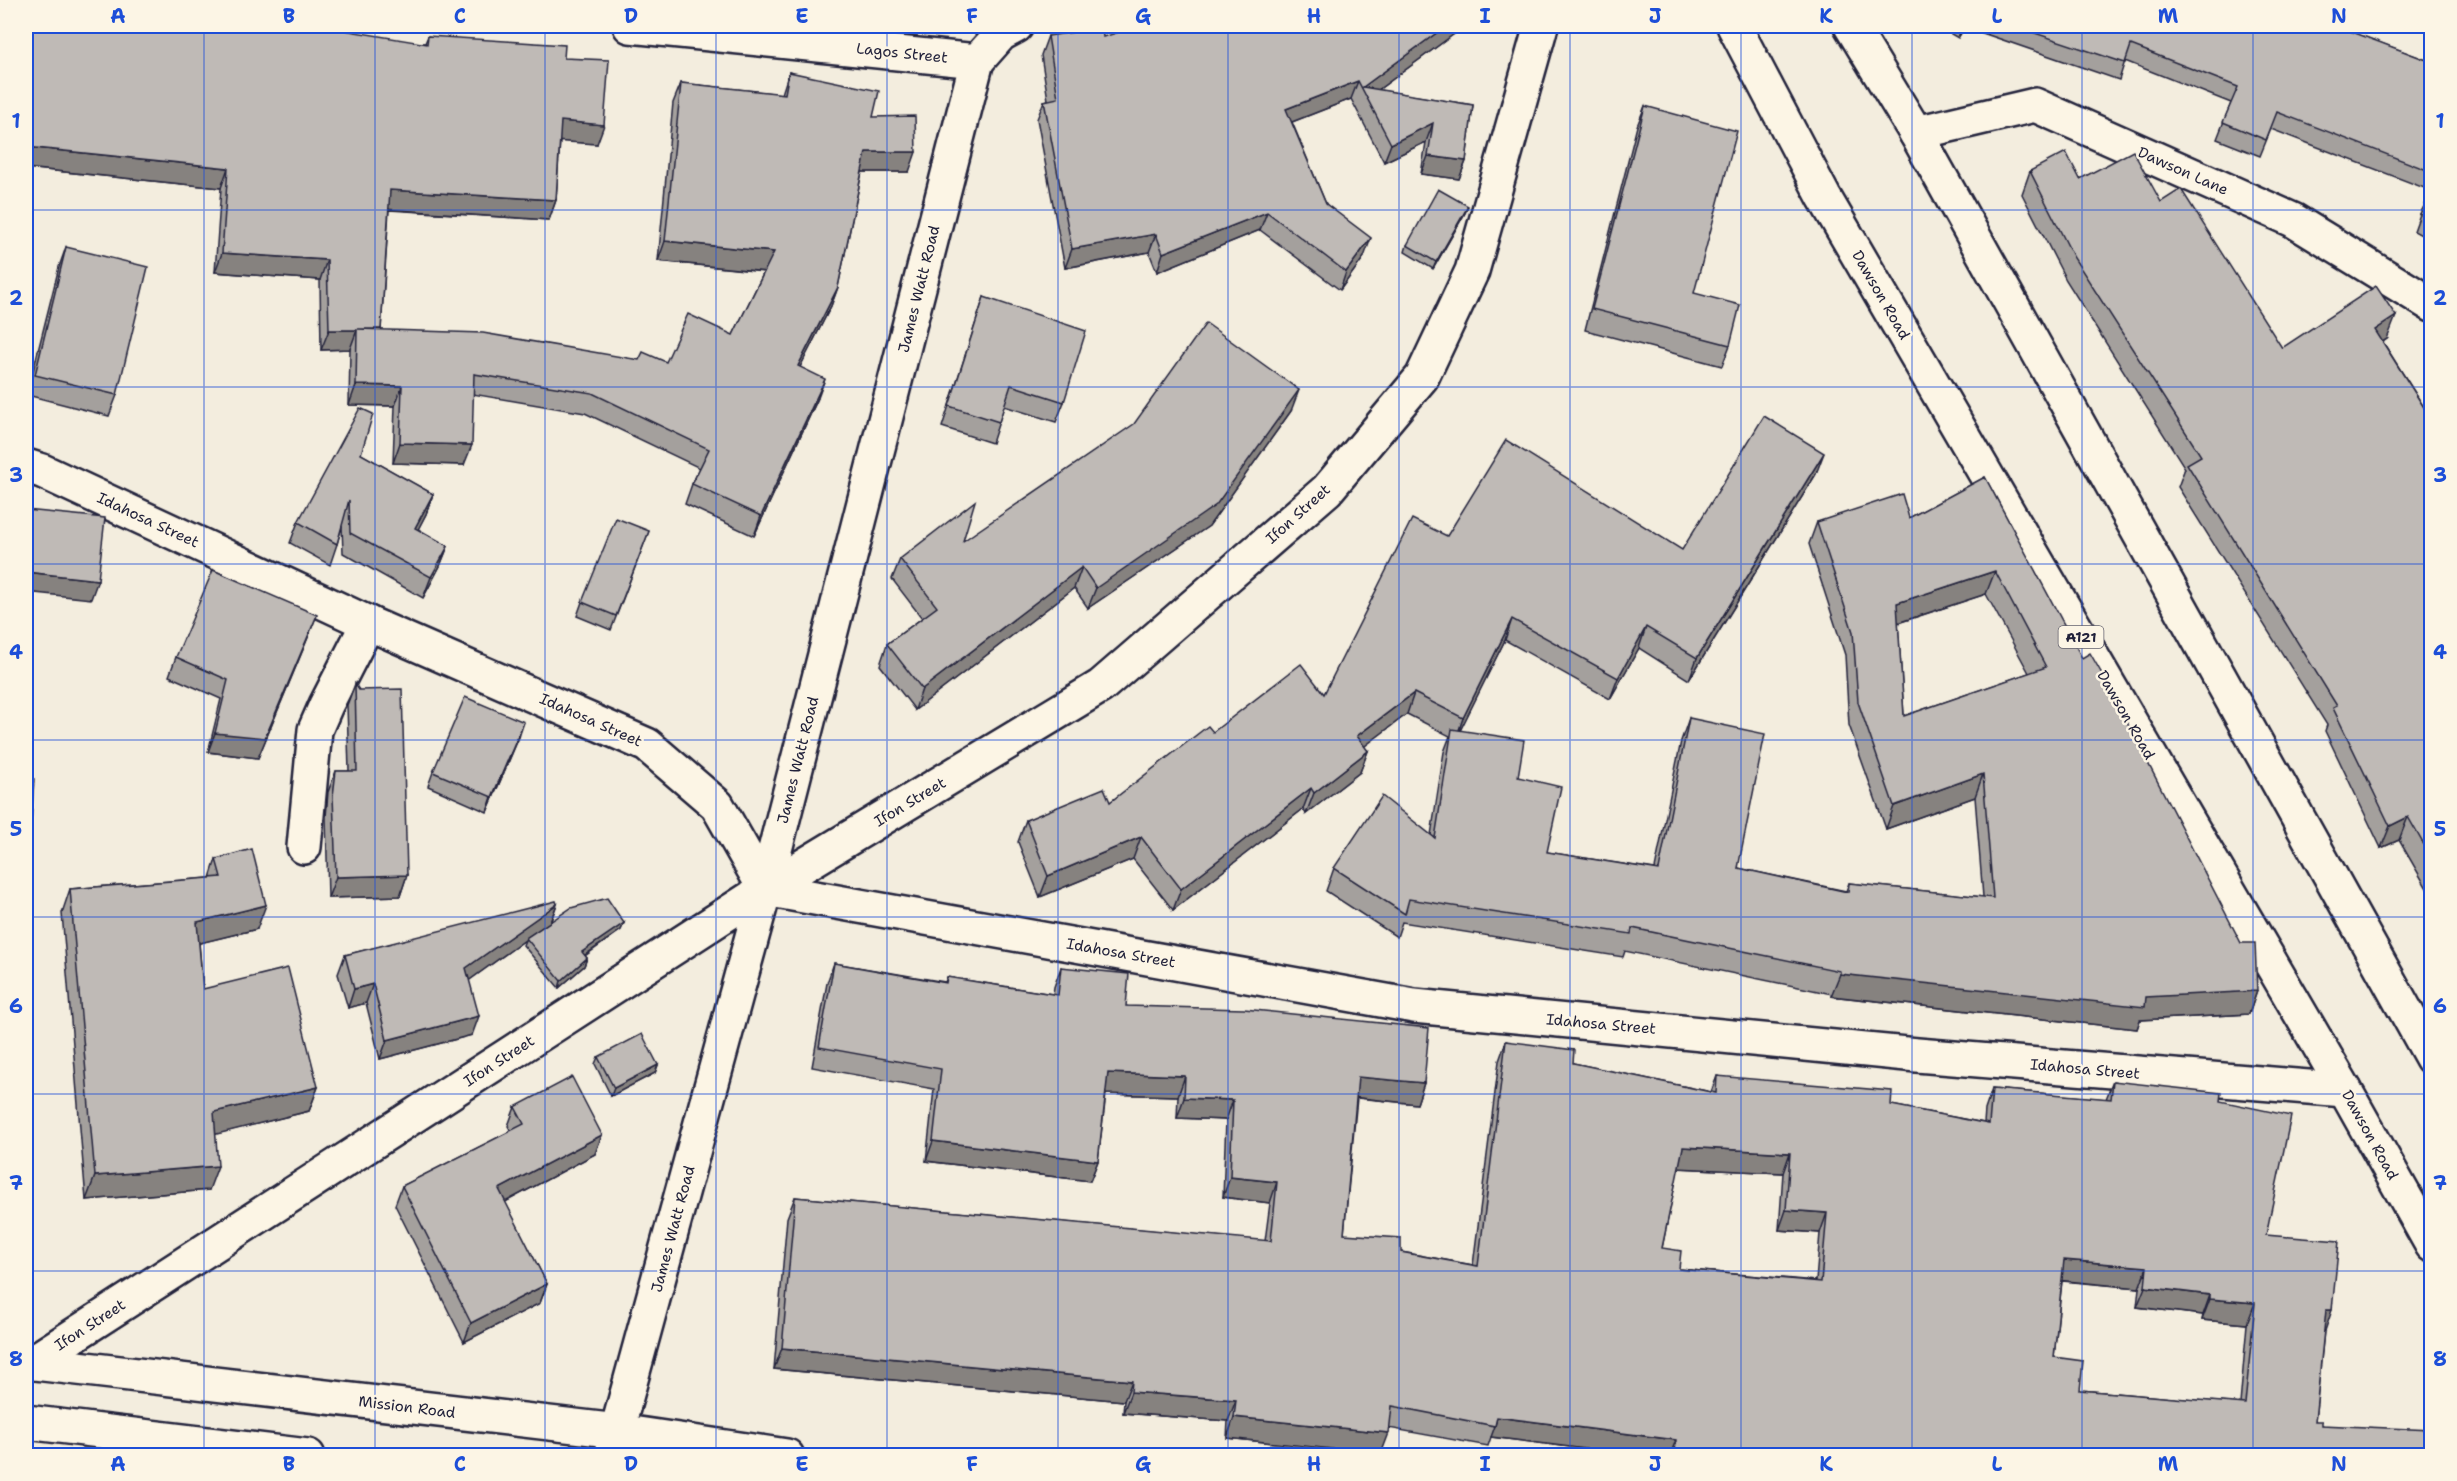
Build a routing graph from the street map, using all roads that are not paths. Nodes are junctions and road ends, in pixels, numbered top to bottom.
1 (630, 26) edge
2 (1541, 26) edge
3 (1734, 26) edge
4 (1851, 26) edge
5 (1006, 28) edge
6 (977, 61) junction
7 (1916, 133) junction
8 (2432, 305) edge
9 (26, 466) edge
10 (368, 622) junction
11 (304, 847) dead end
12 (765, 890) junction
13 (2432, 1058) edge
14 (2345, 1090) junction
15 (2432, 1245) edge
16 (28, 1363) edge
17 (26, 1422) edge
18 (614, 1443) edge
19 (100, 1444) edge
20 (308, 1455) edge
21 (788, 1455) edge

1 - 6 main road, Lagos Street
2 - 12 main road, Ifon Street
3 - 14 main road, Dawson Road / A121
4 - 7 main road
5 - 6 main road
6 - 12 main road, James Watt Road
7 - 8 main road, Dawson Lane
7 - 13 main road
9 - 10 main road, Idahosa Street
10 - 11 main road
10 - 12 main road, Idahosa Street
12 - 14 main road, Idahosa Street
12 - 16 main road, Ifon Street
12 - 18 main road, James Watt Road
14 - 15 main road, Dawson Road / A121
16 - 18 main road, Mission Road
17 - 19 main road
18 - 21 main road, Mission Road
19 - 20 main road

